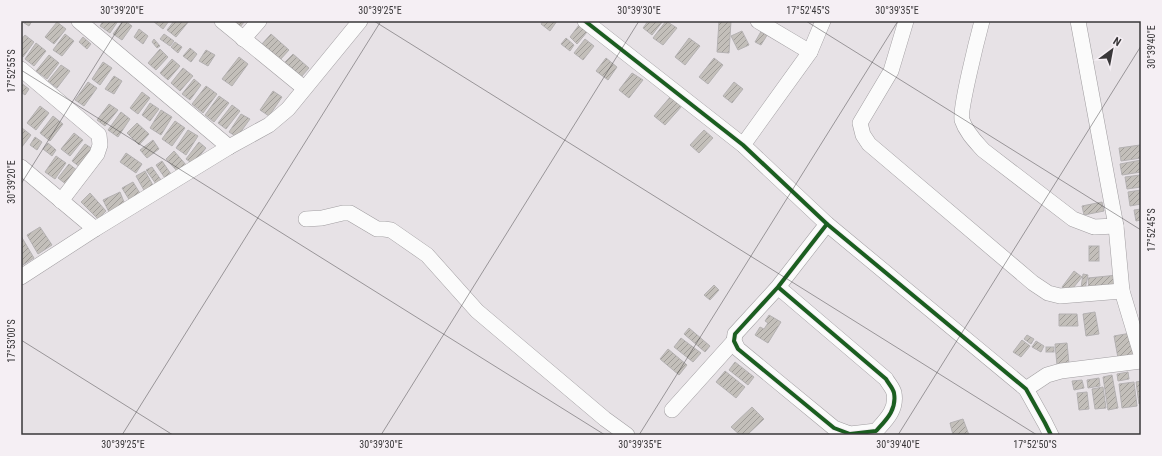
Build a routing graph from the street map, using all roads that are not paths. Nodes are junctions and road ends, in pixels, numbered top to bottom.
1 (79, 21) edge
2 (222, 21) edge
3 (259, 21) edge
4 (360, 21) edge
5 (585, 21) edge
6 (758, 21) edge
7 (824, 21) edge
8 (906, 21) edge
9 (982, 21) edge
10 (1078, 21) edge
11 (243, 39) junction
12 (810, 52) junction
13 (21, 69) edge
14 (304, 88) junction
15 (743, 146) junction
16 (229, 148) junction
17 (21, 167) edge
18 (61, 201) junction
19 (306, 219) dead end
20 (827, 224) junction
21 (1116, 226) junction
22 (95, 229) junction
23 (21, 276) edge
24 (778, 287) junction
25 (1122, 291) junction
26 (734, 341) junction
27 (1141, 354) edge
28 (1141, 361) edge
29 (1026, 389) junction
30 (672, 410) dead end
31 (627, 435) edge
32 (1051, 435) edge

1 - 16 street
2 - 11 street
3 - 11 street
4 - 14 street
5 - 15 street
6 - 12 street
7 - 12 street
8 - 25 street
9 - 21 street
10 - 21 street
11 - 14 street
12 - 15 street
13 - 18 street
14 - 16 street
15 - 20 street
16 - 22 street
17 - 18 street
18 - 22 street
19 - 31 street
20 - 24 street
20 - 29 street
21 - 25 street
22 - 23 street
24 - 26 street
24 - 26 street
25 - 27 street
26 - 30 street
28 - 29 street
29 - 32 street

